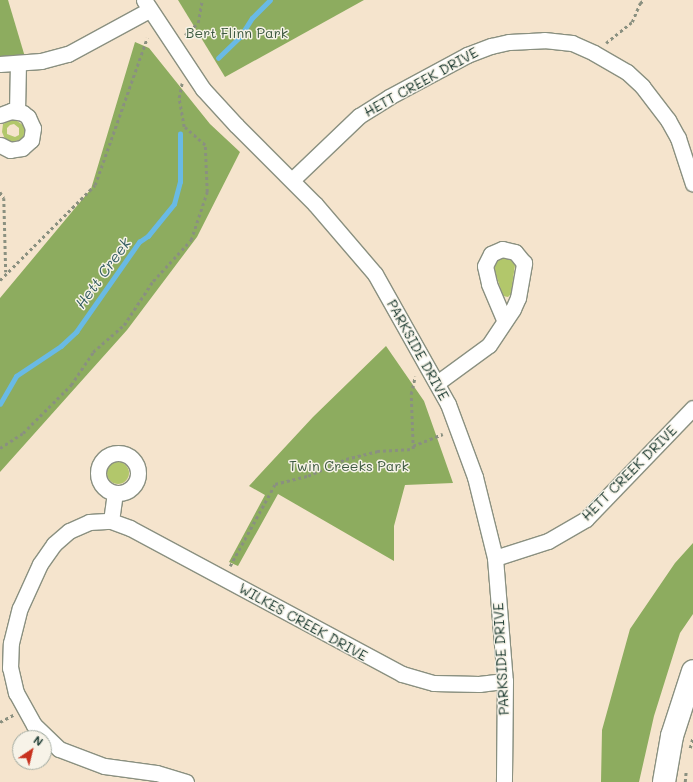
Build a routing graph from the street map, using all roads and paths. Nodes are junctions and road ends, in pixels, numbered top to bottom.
1 (202, 0) edge
2 (644, 0) edge
3 (146, 5) edge
4 (184, 36) dead end
5 (147, 38) dead end
6 (606, 43) dead end
7 (0, 64) edge
8 (18, 64) junction
9 (182, 83) dead end
10 (17, 111) junction
11 (0, 115) edge
12 (0, 145) edge
13 (292, 180) junction
14 (693, 184) edge
15 (0, 192) edge
16 (6, 272) junction
17 (0, 280) edge
18 (504, 319) dead end
19 (415, 374) dead end
20 (437, 383) junction
21 (693, 408) edge
22 (443, 434) dead end
23 (413, 446) junction
24 (0, 448) edge
25 (115, 493) dead end
26 (111, 521) junction
27 (494, 558) junction
28 (229, 568) dead end
29 (693, 671) edge
30 (506, 681) junction
31 (13, 715) dead end
32 (0, 722) edge
33 (186, 782) edge
34 (504, 782) edge
35 (664, 782) edge

1 - 4 path
2 - 6 path
3 - 8 street
3 - 13 street, PARKSIDE DRIVE
5 - 16 path
7 - 8 street
8 - 10 street
9 - 24 path
10 - 11 street
10 - 12 street
13 - 14 street, HETT CREEK DRIVE
13 - 20 street, PARKSIDE DRIVE
15 - 16 path
16 - 17 path
18 - 20 street
19 - 23 path
20 - 27 street, PARKSIDE DRIVE
21 - 27 street, HETT CREEK DRIVE
22 - 23 path
23 - 28 path
25 - 26 street
26 - 30 street, WILKES CREEK DRIVE
26 - 33 street, WILKES CREEK DRIVE
27 - 30 street, PARKSIDE DRIVE
29 - 35 main road
30 - 34 street, PARKSIDE DRIVE
31 - 32 path

